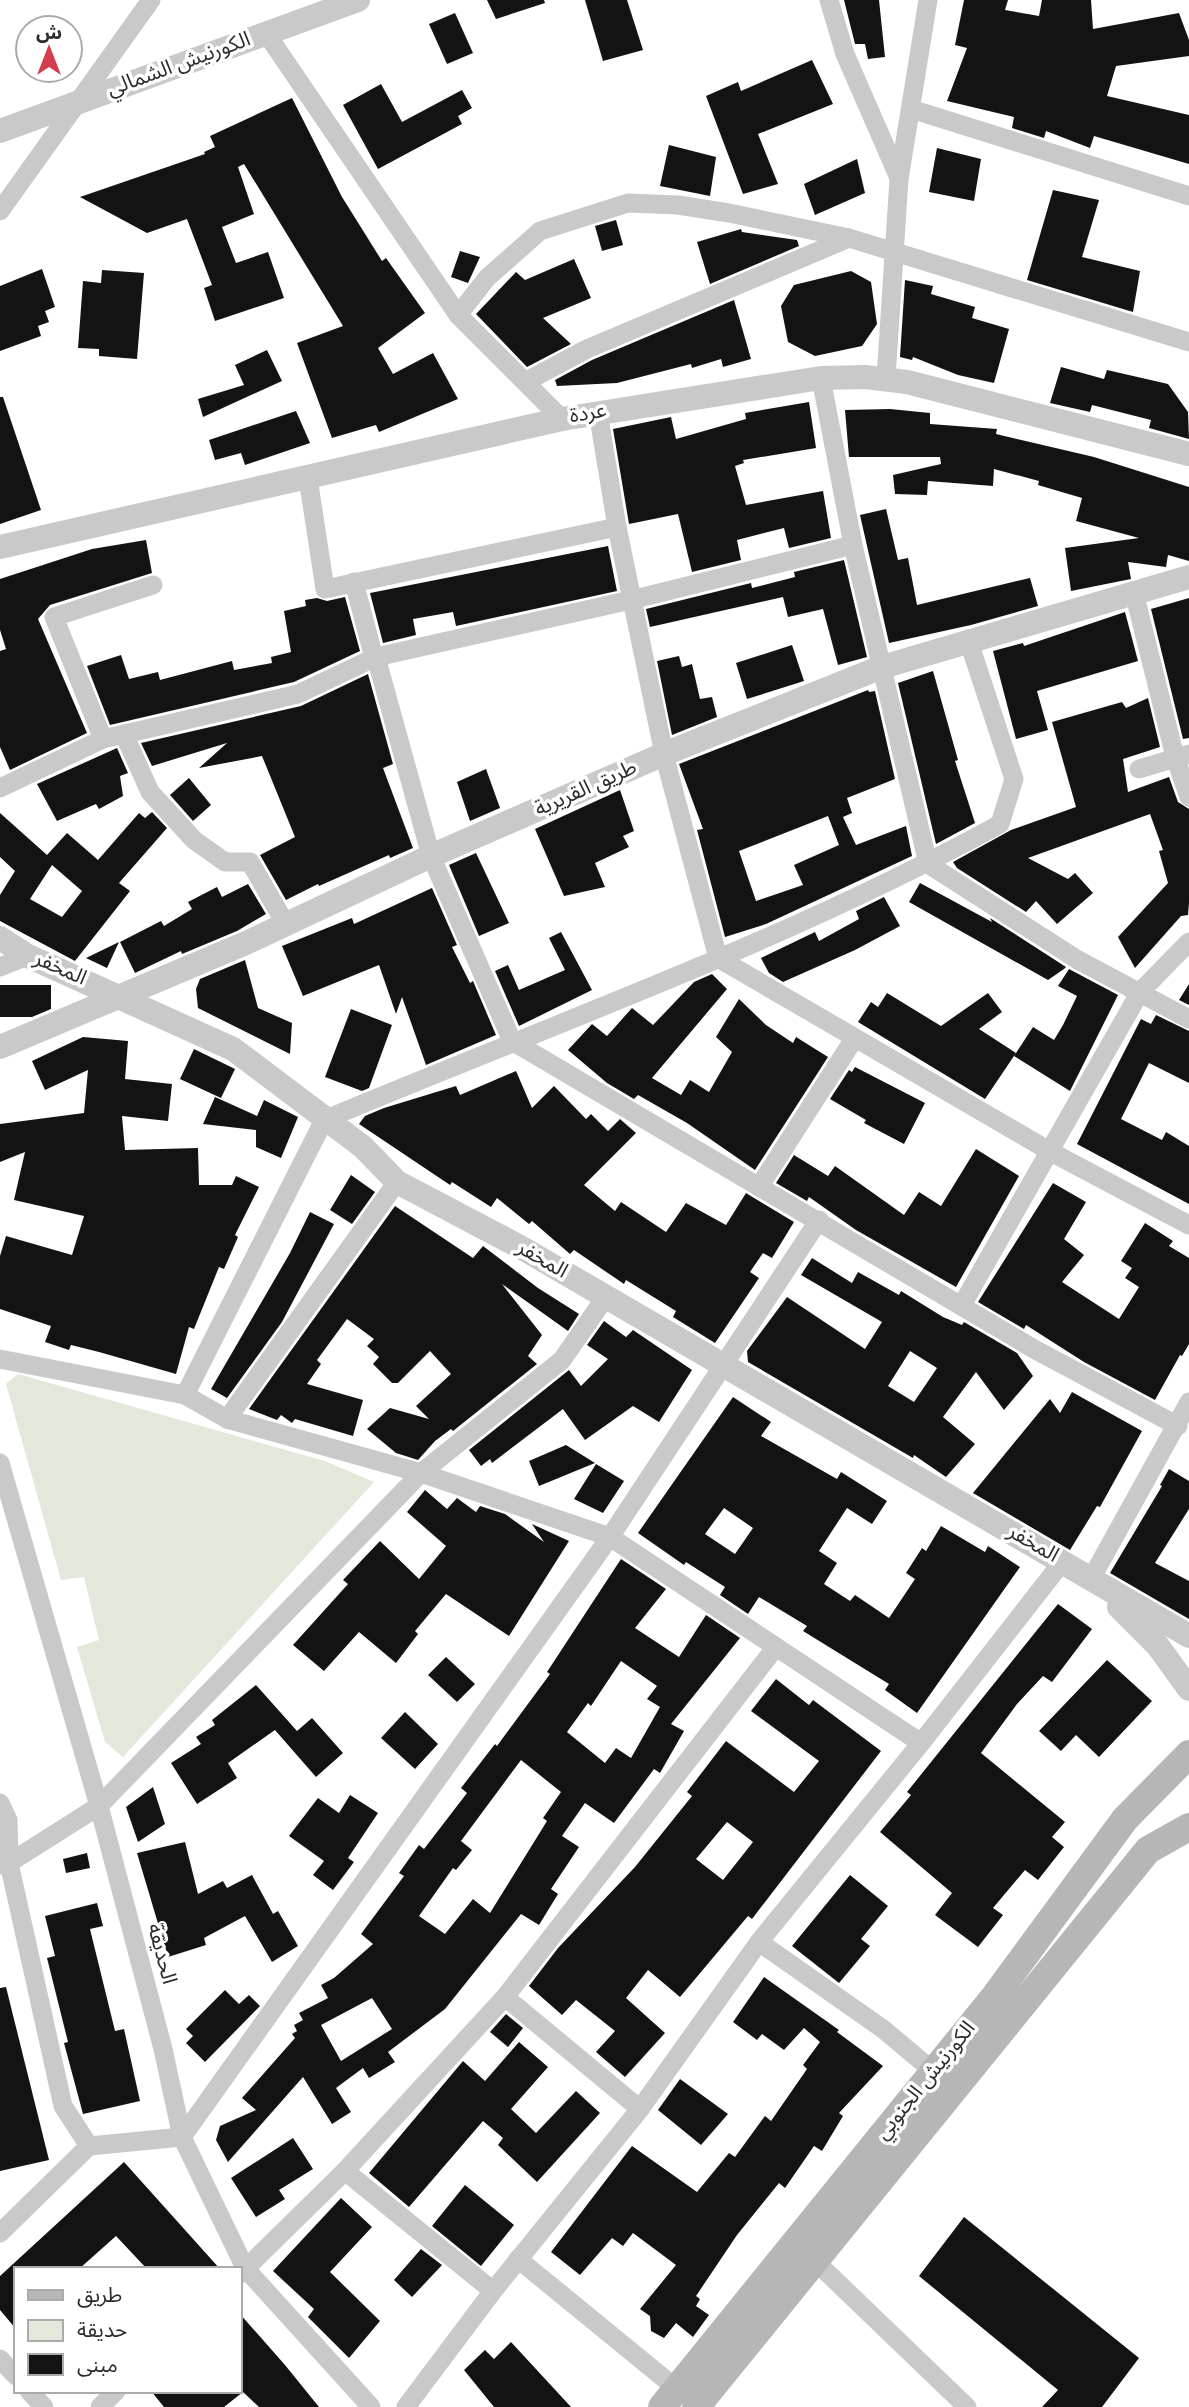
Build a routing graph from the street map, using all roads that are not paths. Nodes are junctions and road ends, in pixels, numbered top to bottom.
1 (151, 0) edge
2 (358, 0) edge
3 (829, 0) edge
4 (928, 0) edge
5 (266, 33) junction
6 (81, 100) junction
7 (911, 109) junction
8 (0, 131) edge
9 (899, 178) junction
10 (1189, 196) edge
11 (0, 211) edge
12 (849, 238) junction
13 (895, 252) junction
14 (458, 315) junction
15 (1185, 345) edge
16 (821, 378) junction
17 (886, 378) junction
18 (525, 382) junction
19 (598, 412) junction
20 (562, 419) junction
21 (1186, 456) edge
22 (308, 478) junction
23 (617, 527) junction
24 (853, 545) junction
25 (0, 547) edge
26 (1189, 577) edge
27 (354, 582) junction
28 (153, 585) dead end
29 (1134, 592) junction
30 (631, 600) junction
31 (968, 639) junction
32 (375, 658) junction
33 (882, 667) junction
34 (124, 734) junction
35 (103, 739) junction
36 (664, 754) junction
37 (1182, 756) edge
38 (1139, 769) dead end
39 (0, 788) edge
40 (1189, 797) edge
41 (431, 856) junction
42 (928, 864) junction
43 (285, 923) junction
44 (0, 938) edge
45 (1189, 942) edge
46 (29, 956) junction
47 (718, 958) junction
48 (0, 967) edge
49 (1140, 992) junction
50 (120, 996) junction
51 (1189, 1019) edge
52 (854, 1039) junction
53 (512, 1041) junction
54 (0, 1047) edge
55 (324, 1120) junction
56 (1051, 1152) junction
57 (397, 1182) junction
58 (759, 1187) junction
59 (818, 1220) junction
60 (1189, 1225) edge
61 (604, 1297) junction
62 (962, 1305) junction
63 (0, 1359) edge
64 (724, 1368) junction
65 (185, 1395) junction
66 (1189, 1402) edge
67 (227, 1419) junction
68 (1178, 1426) junction
69 (0, 1463) edge
70 (421, 1472) junction
71 (610, 1537) junction
72 (1063, 1561) junction
73 (1091, 1579) junction
74 (1189, 1636) edge
75 (775, 1648) junction
76 (1189, 1689) edge
77 (921, 1743) junction
78 (1189, 1754) edge
79 (0, 1803) edge
80 (99, 1806) junction
81 (1189, 1827) edge
82 (5, 1864) edge
83 (759, 1942) junction
84 (505, 1997) junction
85 (933, 2071) junction
86 (640, 2109) junction
87 (182, 2137) junction
88 (89, 2146) junction
89 (345, 2171) junction
90 (0, 2233) edge
91 (518, 2259) junction
92 (814, 2260) junction
93 (240, 2267) edge
94 (242, 2271) edge
95 (492, 2291) junction
96 (0, 2359) edge
97 (14, 2374) edge
98 (31, 2393) edge
99 (114, 2393) edge
100 (678, 2401) edge
101 (44, 2407) edge
102 (100, 2407) edge
103 (371, 2407) edge
104 (406, 2407) edge
105 (967, 2407) edge

1 - 6 street
2 - 5 street, الكورنيش الشمالي
3 - 9 street
4 - 7 street
5 - 6 street, الكورنيش الشمالي
5 - 14 street
6 - 8 street, الكورنيش الشمالي
6 - 11 street
7 - 9 street
7 - 10 street
9 - 13 street
12 - 13 street
12 - 14 street
12 - 18 street
13 - 15 street
13 - 17 street
14 - 18 street
16 - 17 street, عردة
16 - 19 street, عردة
16 - 24 street
17 - 21 street, عردة
18 - 20 street
19 - 20 street, عردة
19 - 23 street
20 - 22 street, عردة
22 - 25 street, عردة
22 - 27 street
23 - 27 street
23 - 30 street
24 - 30 street
24 - 33 street
26 - 29 street, طريق القريرية
27 - 32 street
28 - 35 street
29 - 31 street, طريق القريرية
29 - 37 street
30 - 32 street
30 - 36 street
31 - 33 street, طريق القريرية
31 - 42 street
32 - 34 street
32 - 41 street
33 - 36 street, طريق القريرية
33 - 42 street
34 - 35 street
34 - 43 street
35 - 39 street
36 - 41 street, طريق القريرية
36 - 47 street
37 - 38 street
37 - 40 street
41 - 43 street, طريق القريرية
41 - 53 street
42 - 47 street
42 - 49 street
43 - 50 street, طريق القريرية
44 - 46 street, المخفر
45 - 49 street
46 - 48 street
46 - 50 street, المخفر
47 - 52 street
47 - 53 street
49 - 51 street
49 - 56 street
50 - 54 street, طريق القريرية
50 - 55 street, المخفر
52 - 56 street
52 - 58 street
53 - 55 street
53 - 58 street
55 - 57 street, المخفر
55 - 65 street
56 - 60 street
56 - 62 street
57 - 61 street, المخفر
57 - 67 street
58 - 59 street
59 - 62 street
59 - 64 street
61 - 64 street, المخفر
61 - 70 street
62 - 68 street
63 - 65 street
64 - 71 street
64 - 72 street, المخفر
65 - 67 street
66 - 68 street
67 - 70 street
68 - 73 street
69 - 80 street, الحديقة
70 - 71 street
70 - 80 street
71 - 75 street
71 - 87 street
72 - 73 street, المخفر
72 - 77 street
73 - 74 street
73 - 76 street
75 - 77 street
75 - 84 street
77 - 83 street
78 - 85 main road, الكورنيش الجنوبي
79 - 82 street
80 - 82 street
80 - 87 street, الحديقة
81 - 92 main road, الكورنيش الجنوبي
82 - 88 street
83 - 85 street
83 - 86 street
84 - 86 street
84 - 89 street
85 - 100 main road, الكورنيش الجنوبي
86 - 91 street
87 - 88 street
87 - 93 street, الحديقة
88 - 90 street
89 - 94 street
89 - 95 street
91 - 95 street
91 - 100 street
92 - 100 main road, الكورنيش الجنوبي
92 - 105 street
94 - 103 street, الحديقة
95 - 104 street
96 - 97 street
98 - 101 street
99 - 102 street

